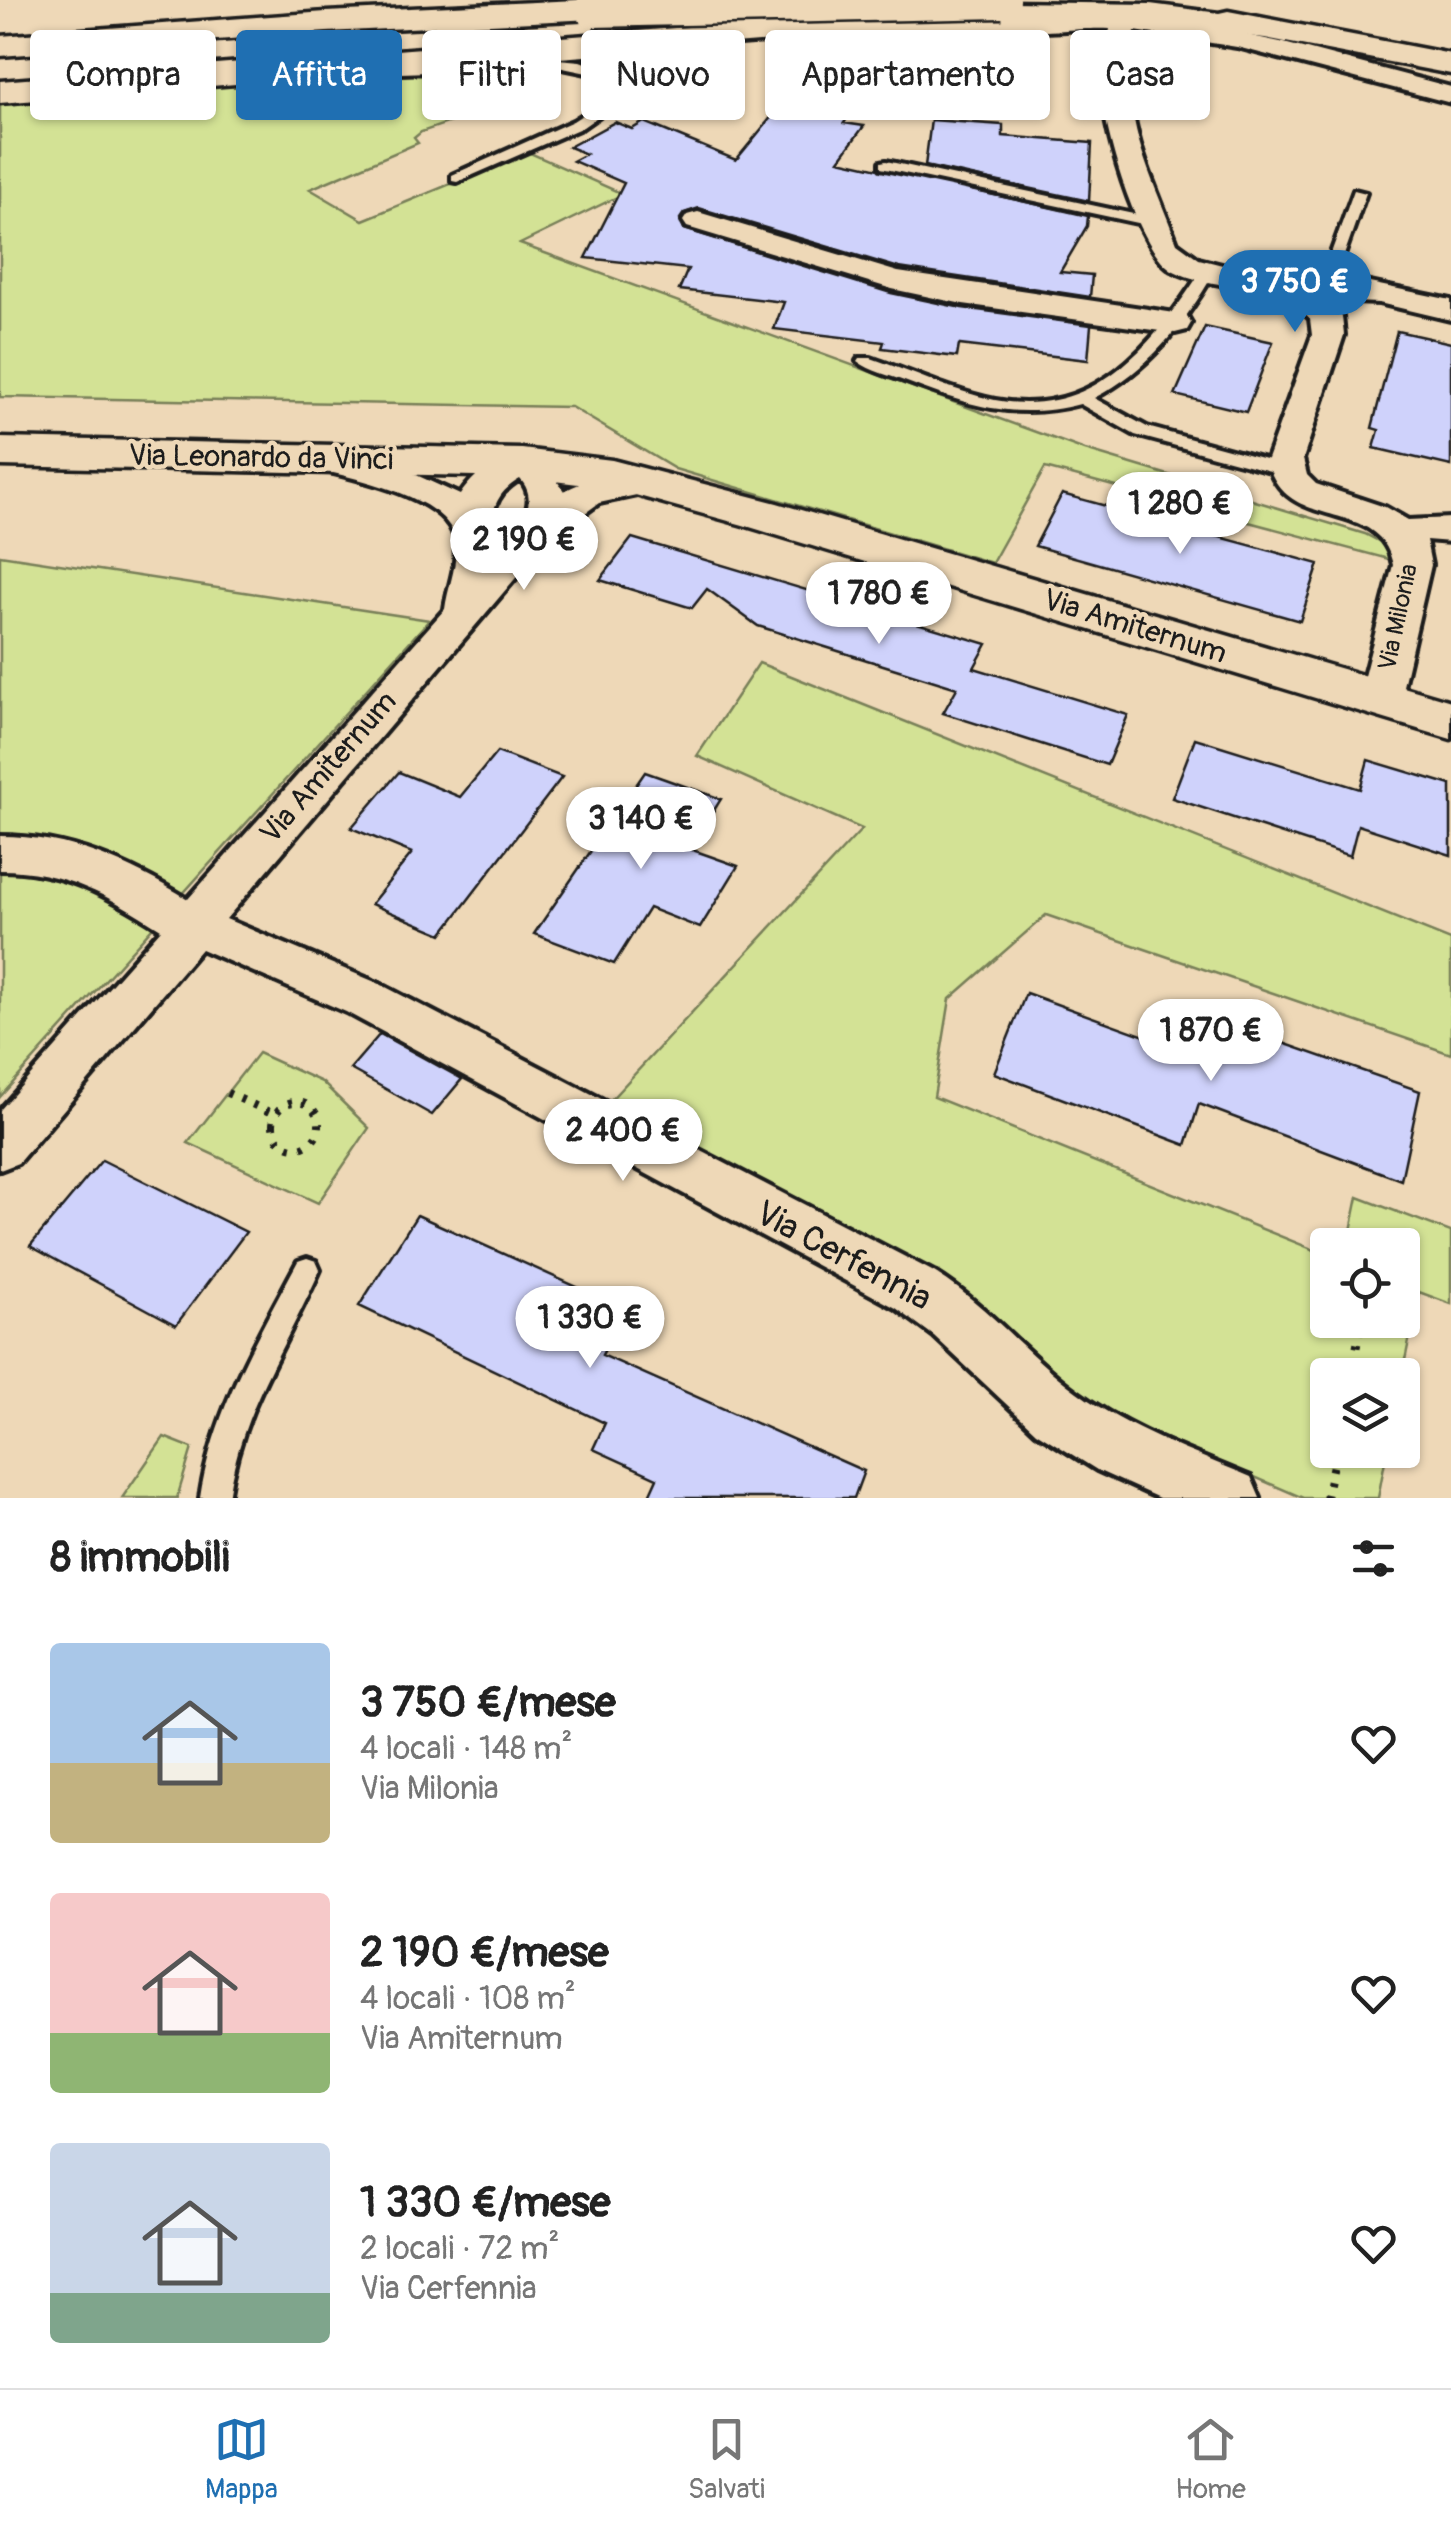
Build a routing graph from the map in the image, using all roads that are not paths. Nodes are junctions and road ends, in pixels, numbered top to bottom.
1 (455, 0) edge
2 (1000, 4) edge
3 (1062, 5) edge
4 (1131, 11) edge
5 (926, 18) junction
6 (1261, 29) junction
7 (0, 30) edge
8 (0, 46) edge
9 (402, 59) edge
10 (1451, 64) edge
11 (402, 69) edge
12 (236, 73) edge
13 (0, 92) edge
14 (1451, 95) edge
15 (886, 165) dead end
16 (457, 178) dead end
17 (1359, 193) dead end
18 (698, 221) dead end
19 (1152, 222) junction
20 (1206, 272) junction
21 (1320, 294) junction
22 (1451, 310) edge
23 (1175, 323) junction
24 (865, 362) dead end
25 (1080, 397) junction
26 (0, 452) edge
27 (310, 458) junction
28 (522, 463) junction
29 (1285, 470) junction
30 (647, 482) junction
31 (1451, 530) edge
32 (535, 531) junction
33 (472, 532) junction
34 (1400, 533) junction
35 (464, 609) junction
36 (1379, 699) junction
37 (1451, 720) edge
38 (0, 853) edge
39 (193, 925) junction
40 (0, 1147) edge
41 (307, 1270) dead end
42 (214, 1498) edge
43 (1230, 1498) edge

1 - 7 main road
2 - 3 main road
2 - 5 main road
2 - 8 main road, bridge
3 - 6 main road
4 - 5 street
4 - 6 main road
4 - 14 street
4 - 19 street
5 - 9 main road
6 - 10 main road
11 - 16 lane
12 - 13 main road
15 - 19 lane
17 - 21 lane
18 - 23 street
19 - 20 street
20 - 21 street
20 - 23 lane
21 - 22 street
21 - 29 street
23 - 25 lane
24 - 25 lane
25 - 29 lane
26 - 27 main road, Via Leonardo da Vinci
27 - 28 main road, Via Leonardo da Vinci
27 - 33 street
28 - 30 main road, Via Amiternum
28 - 32 street
28 - 33 street
29 - 34 street, Via Milonia
30 - 32 street, Via Amiternum
30 - 36 main road, Via Amiternum
31 - 34 street
32 - 35 street, Via Amiternum
33 - 35 street
34 - 36 street, Via Milonia
35 - 39 street, Via Amiternum
36 - 37 main road, Via Amiternum
38 - 39 street, Via Cerfennia
39 - 40 street, Via Amiternum
39 - 43 street, Via Cerfennia
41 - 42 lane

